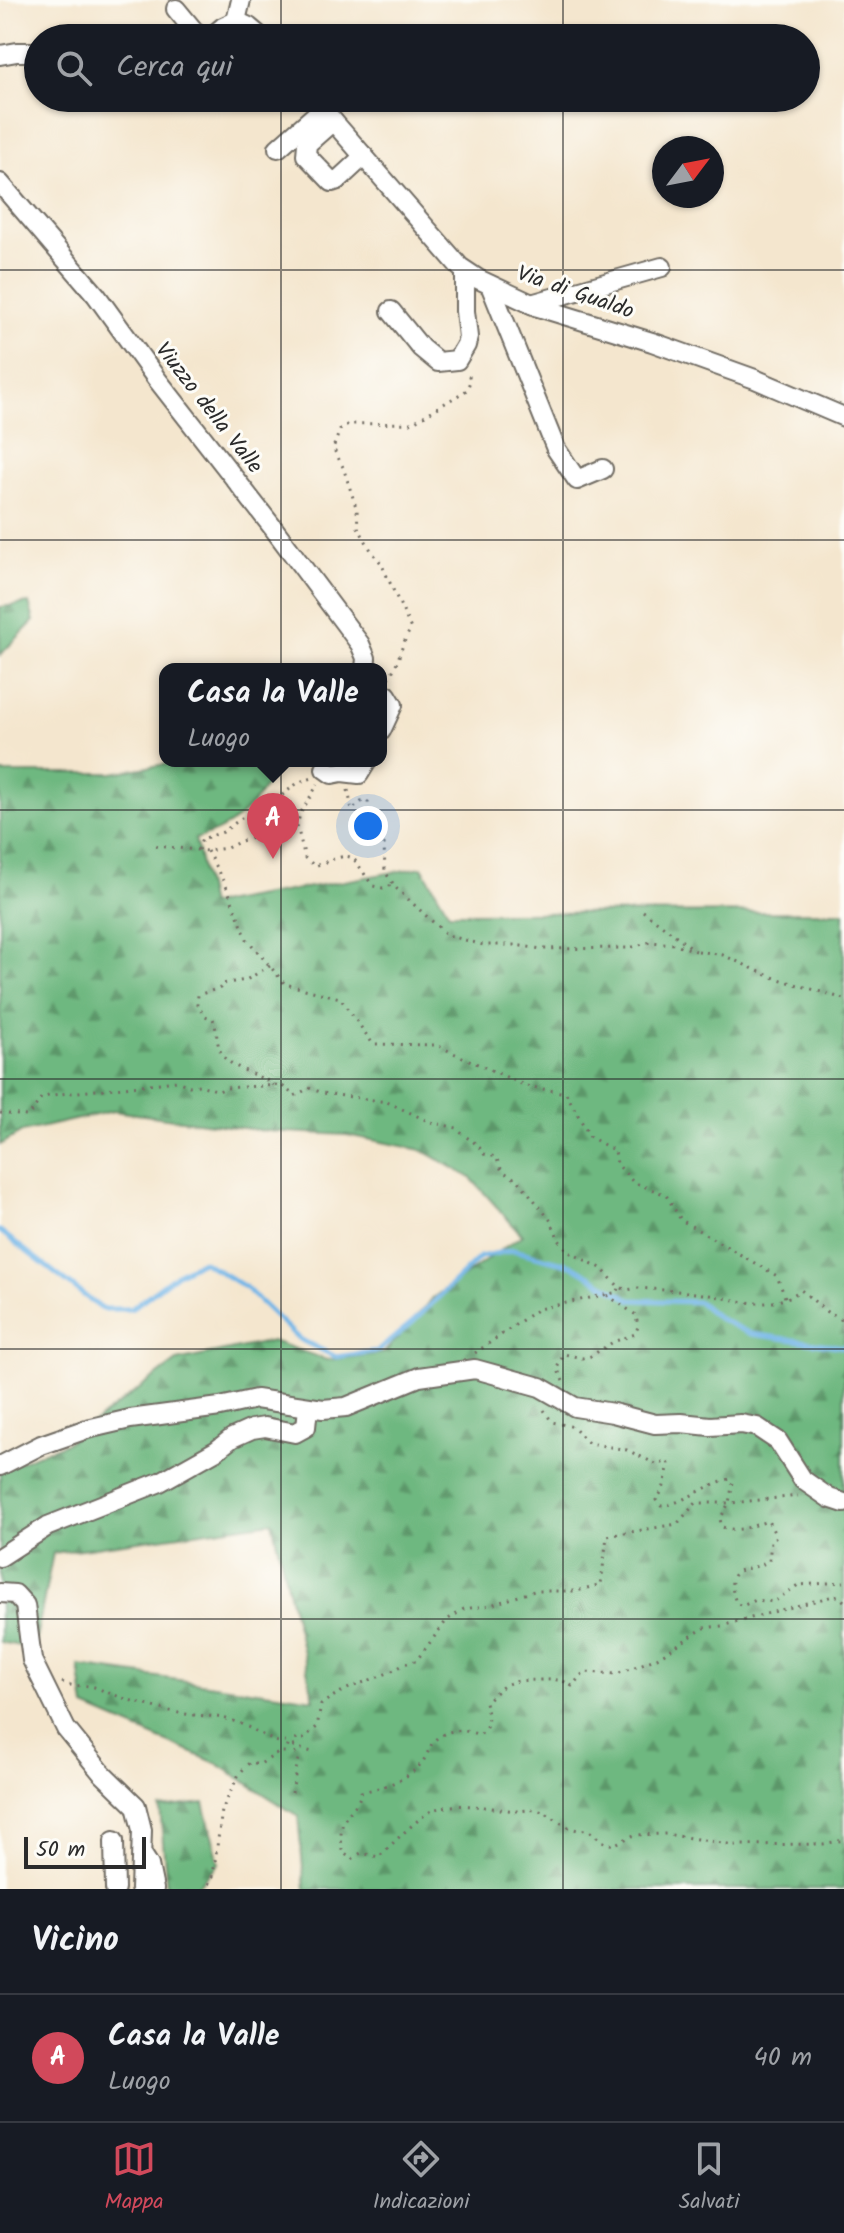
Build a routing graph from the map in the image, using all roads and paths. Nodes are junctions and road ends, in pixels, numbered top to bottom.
1 (241, 0) edge
2 (176, 9) dead end
3 (236, 21) junction
4 (188, 24) edge
5 (230, 24) edge
6 (242, 24) edge
7 (24, 52) edge
8 (0, 55) edge
9 (320, 112) edge
10 (322, 112) edge
11 (326, 112) edge
12 (278, 148) dead end
13 (364, 156) junction
14 (0, 183) edge
15 (662, 267) dead end
16 (465, 271) junction
17 (490, 285) junction
18 (531, 304) junction
19 (391, 311) dead end
20 (459, 356) junction
21 (844, 417) edge
22 (603, 469) dead end
23 (366, 663) edge
24 (387, 681) edge
25 (387, 695) edge
26 (387, 718) edge
27 (363, 767) edge
28 (332, 770) edge
29 (297, 826) junction
30 (156, 846) dead end
31 (198, 850) junction
32 (207, 851) junction
33 (395, 884) junction
34 (643, 911) dead end
35 (696, 951) junction
36 (270, 966) junction
37 (844, 999) edge
38 (274, 1085) junction
39 (0, 1113) edge
40 (619, 1287) junction
41 (607, 1295) junction
42 (786, 1300) junction
43 (844, 1321) edge
44 (456, 1370) junction
45 (552, 1393) junction
46 (308, 1408) junction
47 (0, 1466) edge
48 (822, 1493) junction
49 (729, 1503) junction
50 (844, 1503) edge
51 (0, 1557) edge
52 (844, 1582) edge
53 (0, 1593) edge
54 (844, 1601) edge
55 (37, 1671) junction
56 (291, 1747) junction
57 (316, 1753) dead end
58 (292, 1793) dead end
59 (844, 1840) edge
60 (114, 1841) dead end
61 (140, 1852) junction
62 (115, 1889) edge
63 (140, 1889) edge
64 (154, 1889) edge
65 (207, 1889) edge

1 - 3 street
2 - 4 street
3 - 5 street
3 - 6 street
7 - 8 street
9 - 12 street
10 - 13 street
11 - 13 street, Via di Gualdo
13 - 16 street, Via di Gualdo
14 - 23 street, Viuzzo della Valle
15 - 18 street
16 - 17 street, Via di Gualdo
16 - 20 street
17 - 18 street, Via di Gualdo
17 - 22 street
18 - 21 street, Via di Gualdo
19 - 20 street
20 - 24 path
25 - 26 street
27 - 28 street
28 - 29 path
28 - 31 path
28 - 33 path
29 - 32 path
29 - 33 path
30 - 31 path
31 - 32 path
32 - 36 path
33 - 35 path
34 - 35 path
35 - 37 path
36 - 38 path
36 - 42 path
38 - 39 path
38 - 40 path
40 - 41 path
40 - 42 path
41 - 44 path
41 - 45 path
42 - 43 path
44 - 45 street
44 - 46 street
45 - 48 street
45 - 49 path
46 - 47 street
46 - 51 street
48 - 49 path
48 - 50 street
49 - 52 path
49 - 56 path
53 - 55 street
54 - 59 path
55 - 56 path
55 - 61 street
56 - 57 path
56 - 58 path
56 - 65 path
60 - 62 street
61 - 63 street
61 - 64 street

